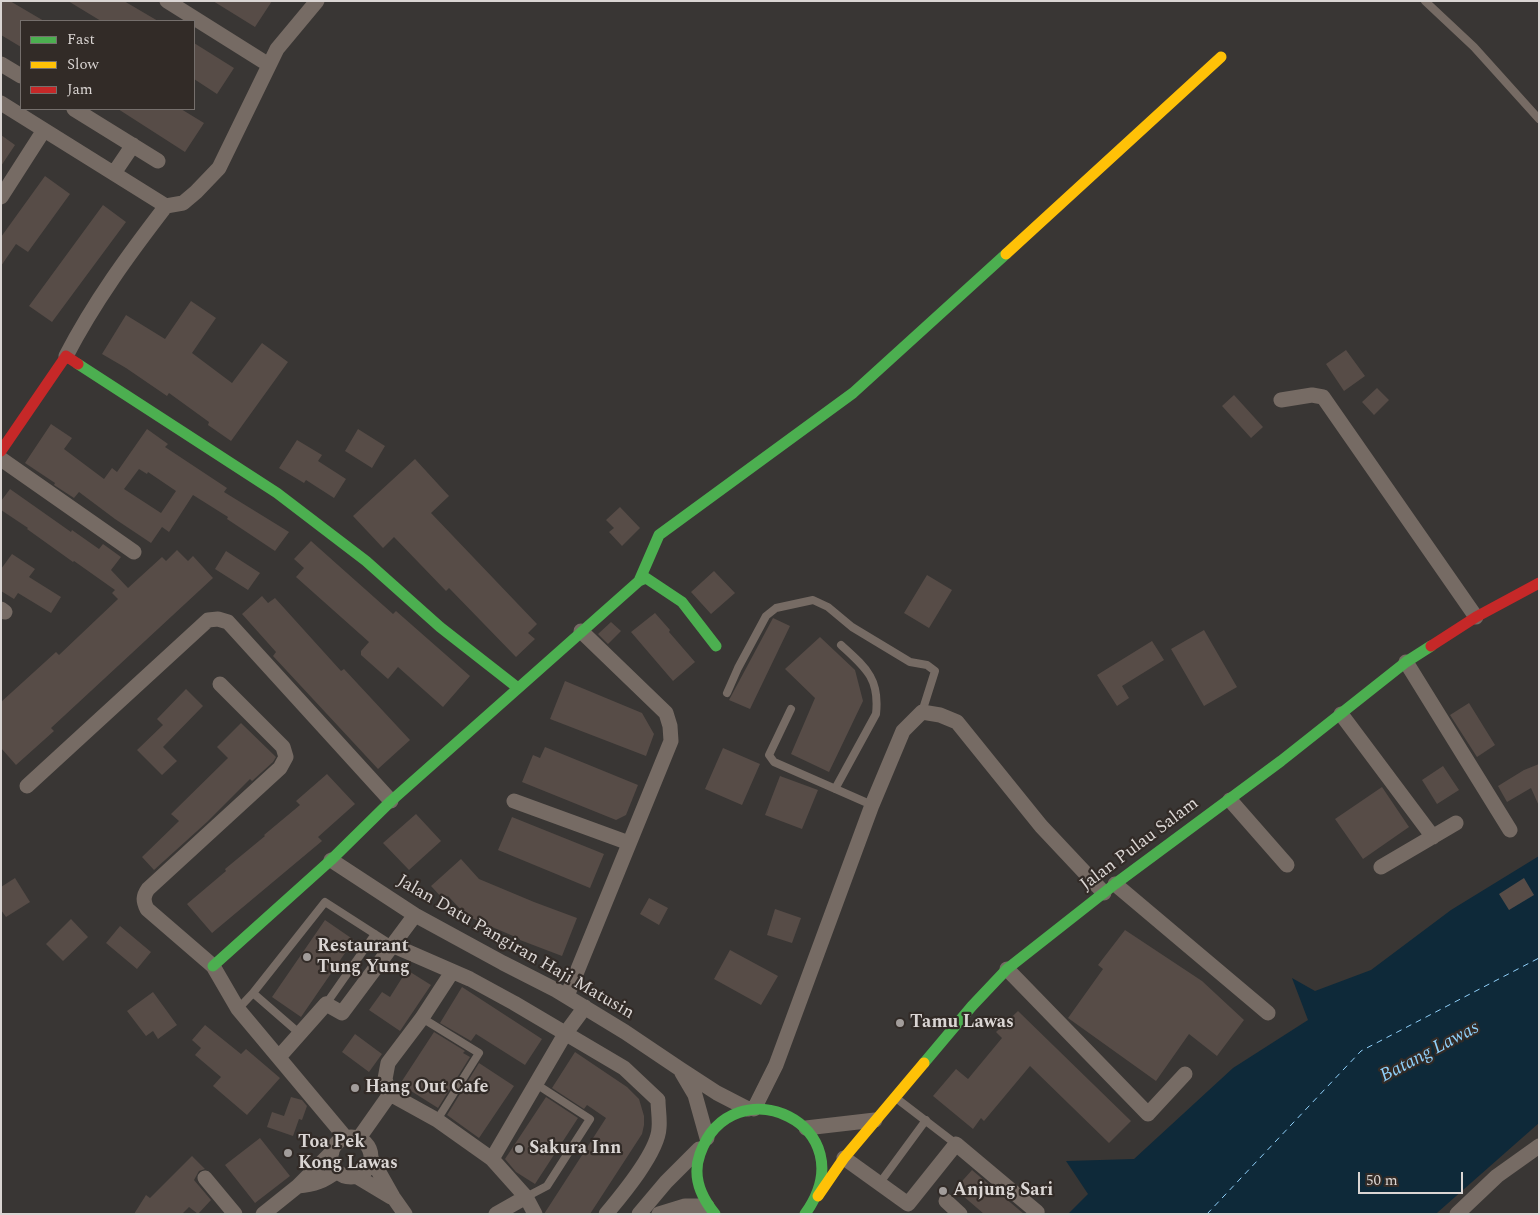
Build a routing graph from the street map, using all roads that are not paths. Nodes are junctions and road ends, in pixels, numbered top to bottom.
1 (167, 1) edge
2 (317, 1) edge
3 (1425, 1) edge
4 (1221, 57) dead end
5 (269, 65) junction
6 (1, 102) edge
7 (76, 110) edge
8 (1539, 119) edge
9 (44, 130) junction
10 (133, 145) junction
11 (158, 161) dead end
12 (114, 174) junction
13 (1, 197) edge
14 (166, 206) junction
15 (66, 356) junction
16 (1281, 400) dead end
17 (1, 451) edge
18 (1, 459) edge
19 (134, 552) dead end
20 (639, 580) junction
21 (1539, 583) edge
22 (1476, 617) junction
23 (582, 630) junction
24 (841, 645) dead end
25 (716, 646) dead end
26 (1406, 662) junction
27 (220, 684) dead end
28 (518, 688) junction
29 (727, 693) dead end
30 (790, 709) dead end
31 (922, 712) junction
32 (1341, 714) junction
33 (27, 786) dead end
34 (835, 789) junction
35 (514, 800) dead end
36 (1230, 800) junction
37 (391, 802) junction
38 (872, 805) junction
39 (1456, 823) dead end
40 (1510, 830) dead end
41 (1432, 837) junction
42 (629, 843) junction
43 (331, 860) junction
44 (1287, 865) dead end
45 (1381, 867) dead end
46 (1110, 888) junction
47 (415, 915) junction
48 (374, 934) junction
49 (392, 945) junction
50 (213, 966) junction
51 (1007, 969) junction
52 (452, 972) junction
53 (253, 993) junction
54 (567, 996) junction
55 (326, 1004) junction
56 (585, 1008) junction
57 (238, 1009) junction
58 (1268, 1012) dead end
59 (422, 1018) junction
60 (299, 1034) junction
61 (565, 1034) junction
62 (279, 1058) junction
63 (680, 1069) junction
64 (1185, 1074) dead end
65 (536, 1084) junction
66 (390, 1094) junction
67 (895, 1097) junction
68 (751, 1109) junction
69 (437, 1120) junction
70 (875, 1120) junction
71 (926, 1120) junction
72 (806, 1128) junction
73 (352, 1138) junction
74 (704, 1142) junction
75 (956, 1144) junction
76 (1539, 1146) edge
77 (332, 1152) junction
78 (371, 1158) junction
79 (844, 1158) junction
80 (492, 1159) junction
81 (337, 1171) junction
82 (356, 1176) junction
83 (205, 1178) dead end
84 (879, 1184) junction
85 (298, 1186) junction
86 (818, 1196) junction
87 (393, 1197) junction
88 (526, 1197) junction
89 (946, 1201) dead end
90 (711, 1210) edge
91 (235, 1214) edge
92 (263, 1214) edge
93 (406, 1214) edge
94 (496, 1214) edge
95 (535, 1214) edge
96 (606, 1214) edge
97 (639, 1214) edge
98 (659, 1214) edge
99 (805, 1214) edge
100 (960, 1214) edge
101 (1036, 1214) edge
102 (1457, 1214) edge

1 - 5 street
2 - 5 street
3 - 8 lane
4 - 20 street
5 - 14 street
6 - 9 street
7 - 10 street
9 - 12 street
9 - 13 street
10 - 11 street
10 - 12 street
12 - 14 street
14 - 15 street
15 - 17 street
15 - 28 street
16 - 22 street
18 - 19 street
20 - 23 street
20 - 25 street
21 - 22 street, Jalan Pulau Salam
22 - 26 street, Jalan Pulau Salam
23 - 28 street
23 - 42 street
24 - 34 lane
26 - 32 street, Jalan Pulau Salam
26 - 40 street
27 - 50 street
28 - 37 street
29 - 31 lane
30 - 34 lane
31 - 38 street
31 - 46 street
32 - 36 street, Jalan Pulau Salam
32 - 41 street
33 - 37 street
34 - 38 lane
35 - 42 street
36 - 44 street
36 - 46 street, Jalan Pulau Salam
37 - 43 street
38 - 68 street
39 - 41 street
41 - 45 street
42 - 54 street
43 - 47 street, Jalan Datu Pangiran Haji Matusin
43 - 50 street
46 - 51 street, Jalan Pulau Salam
46 - 58 street
47 - 49 street
47 - 54 street, Jalan Datu Pangiran Haji Matusin
48 - 49 lane
48 - 53 lane
48 - 55 lane
49 - 52 street
49 - 55 street
50 - 57 street
51 - 64 street
51 - 67 street, Jalan Pulau Salam
52 - 59 street
52 - 61 street
53 - 57 lane
53 - 60 lane
54 - 56 street, Jalan Datu Pangiran Haji Matusin
55 - 60 street
56 - 61 street
56 - 63 street, Jalan Datu Pangiran Haji Matusin
57 - 62 street
59 - 66 street
59 - 69 lane
60 - 62 street
61 - 65 street
61 - 96 street
62 - 73 street
63 - 68 street, Jalan Datu Pangiran Haji Matusin
63 - 74 street
65 - 80 street
65 - 88 lane
66 - 69 street
66 - 73 street
67 - 70 street, Jalan Pulau Salam
67 - 71 lane
68 - 72 street
68 - 74 street
69 - 80 street
70 - 72 street
70 - 79 street, Jalan Pulau Salam
71 - 75 lane
71 - 84 lane
72 - 86 street
73 - 77 street
73 - 78 street
74 - 90 street
74 - 97 street
75 - 84 street
75 - 101 street
76 - 102 street
77 - 81 street
77 - 85 street
78 - 82 street
78 - 87 street
79 - 84 street
79 - 86 street, Jalan Pulau Salam
80 - 88 street
81 - 82 street
81 - 85 street
82 - 87 street
83 - 91 street
85 - 92 street
86 - 99 street, Jalan Pulau Salam
87 - 93 street
88 - 94 street
88 - 95 street
89 - 100 street
90 - 98 street

